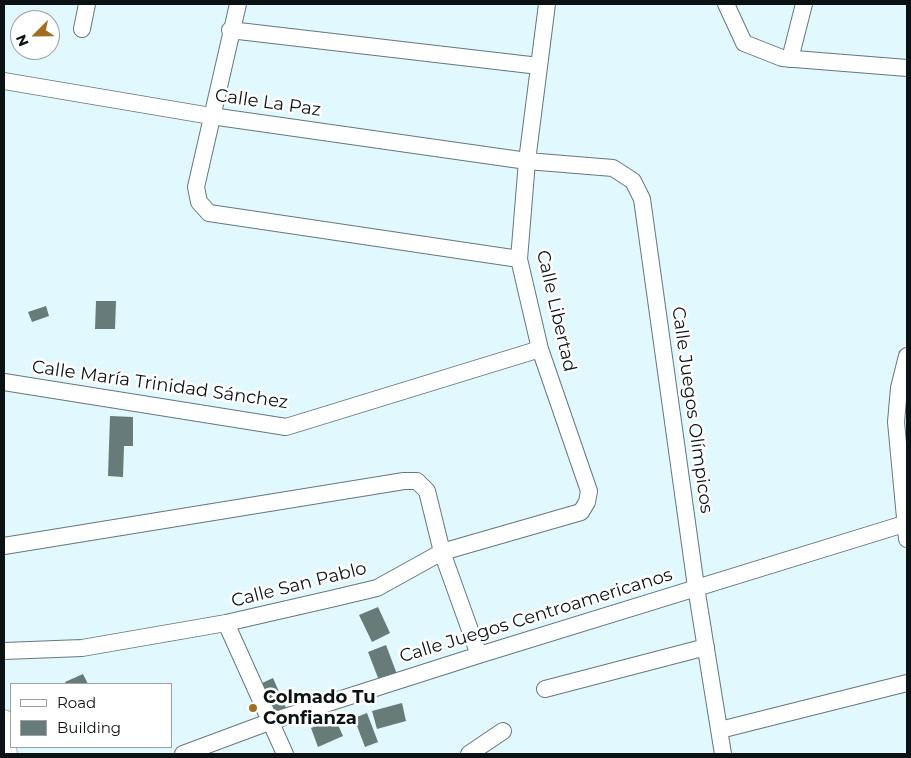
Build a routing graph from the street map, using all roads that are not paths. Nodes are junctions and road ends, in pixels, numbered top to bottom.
1 (87, 4) edge
2 (238, 4) edge
3 (547, 4) edge
4 (726, 4) edge
5 (804, 4) edge
6 (82, 29) dead end
7 (230, 30) junction
8 (790, 58) junction
9 (539, 66) junction
10 (907, 68) edge
11 (4, 80) edge
12 (211, 116) junction
13 (527, 161) junction
14 (519, 259) junction
15 (540, 348) junction
16 (907, 356) edge
17 (4, 382) edge
18 (587, 502) joint
19 (906, 532) edge
20 (4, 546) edge
21 (442, 552) junction
22 (696, 587) junction
23 (226, 623) junction
24 (706, 647) junction
25 (4, 651) edge
26 (479, 655) junction
27 (907, 684) edge
28 (545, 689) dead end
29 (4, 720) edge
30 (269, 722) junction
31 (720, 730) junction
32 (503, 731) dead end
33 (7, 754) edge
34 (183, 754) edge
35 (285, 754) edge
36 (469, 754) edge
37 (723, 754) edge

1 - 6 street
2 - 7 street
3 - 9 street, Calle Libertad
4 - 8 street
5 - 8 street
7 - 9 street
7 - 12 street
8 - 10 street
9 - 13 street, Calle Libertad
11 - 12 street, Calle La Paz
12 - 13 street, Calle La Paz
12 - 14 street
13 - 14 street, Calle Libertad
13 - 22 street, Calle Juegos Olímpicos
14 - 15 street, Calle Libertad
15 - 17 street, Calle María Trinidad Sánchez
15 - 18 street, Calle Libertad
16 - 19 street
18 - 21 street, Calle San Pablo
19 - 22 street, Calle Juegos Centroamericanos
20 - 21 street
21 - 23 street, Calle San Pablo
21 - 26 street
22 - 24 street, Calle Juegos Olímpicos
22 - 26 street, Calle Juegos Centroamericanos
23 - 25 street, Calle San Pablo
23 - 30 street
24 - 28 street
24 - 31 street, Calle Juegos Olímpicos
26 - 30 street, Calle Juegos Centroamericanos
27 - 31 street
29 - 33 street
30 - 34 street, Calle Juegos Centroamericanos
30 - 35 street
31 - 37 street, Calle Juegos Olímpicos
32 - 36 street

